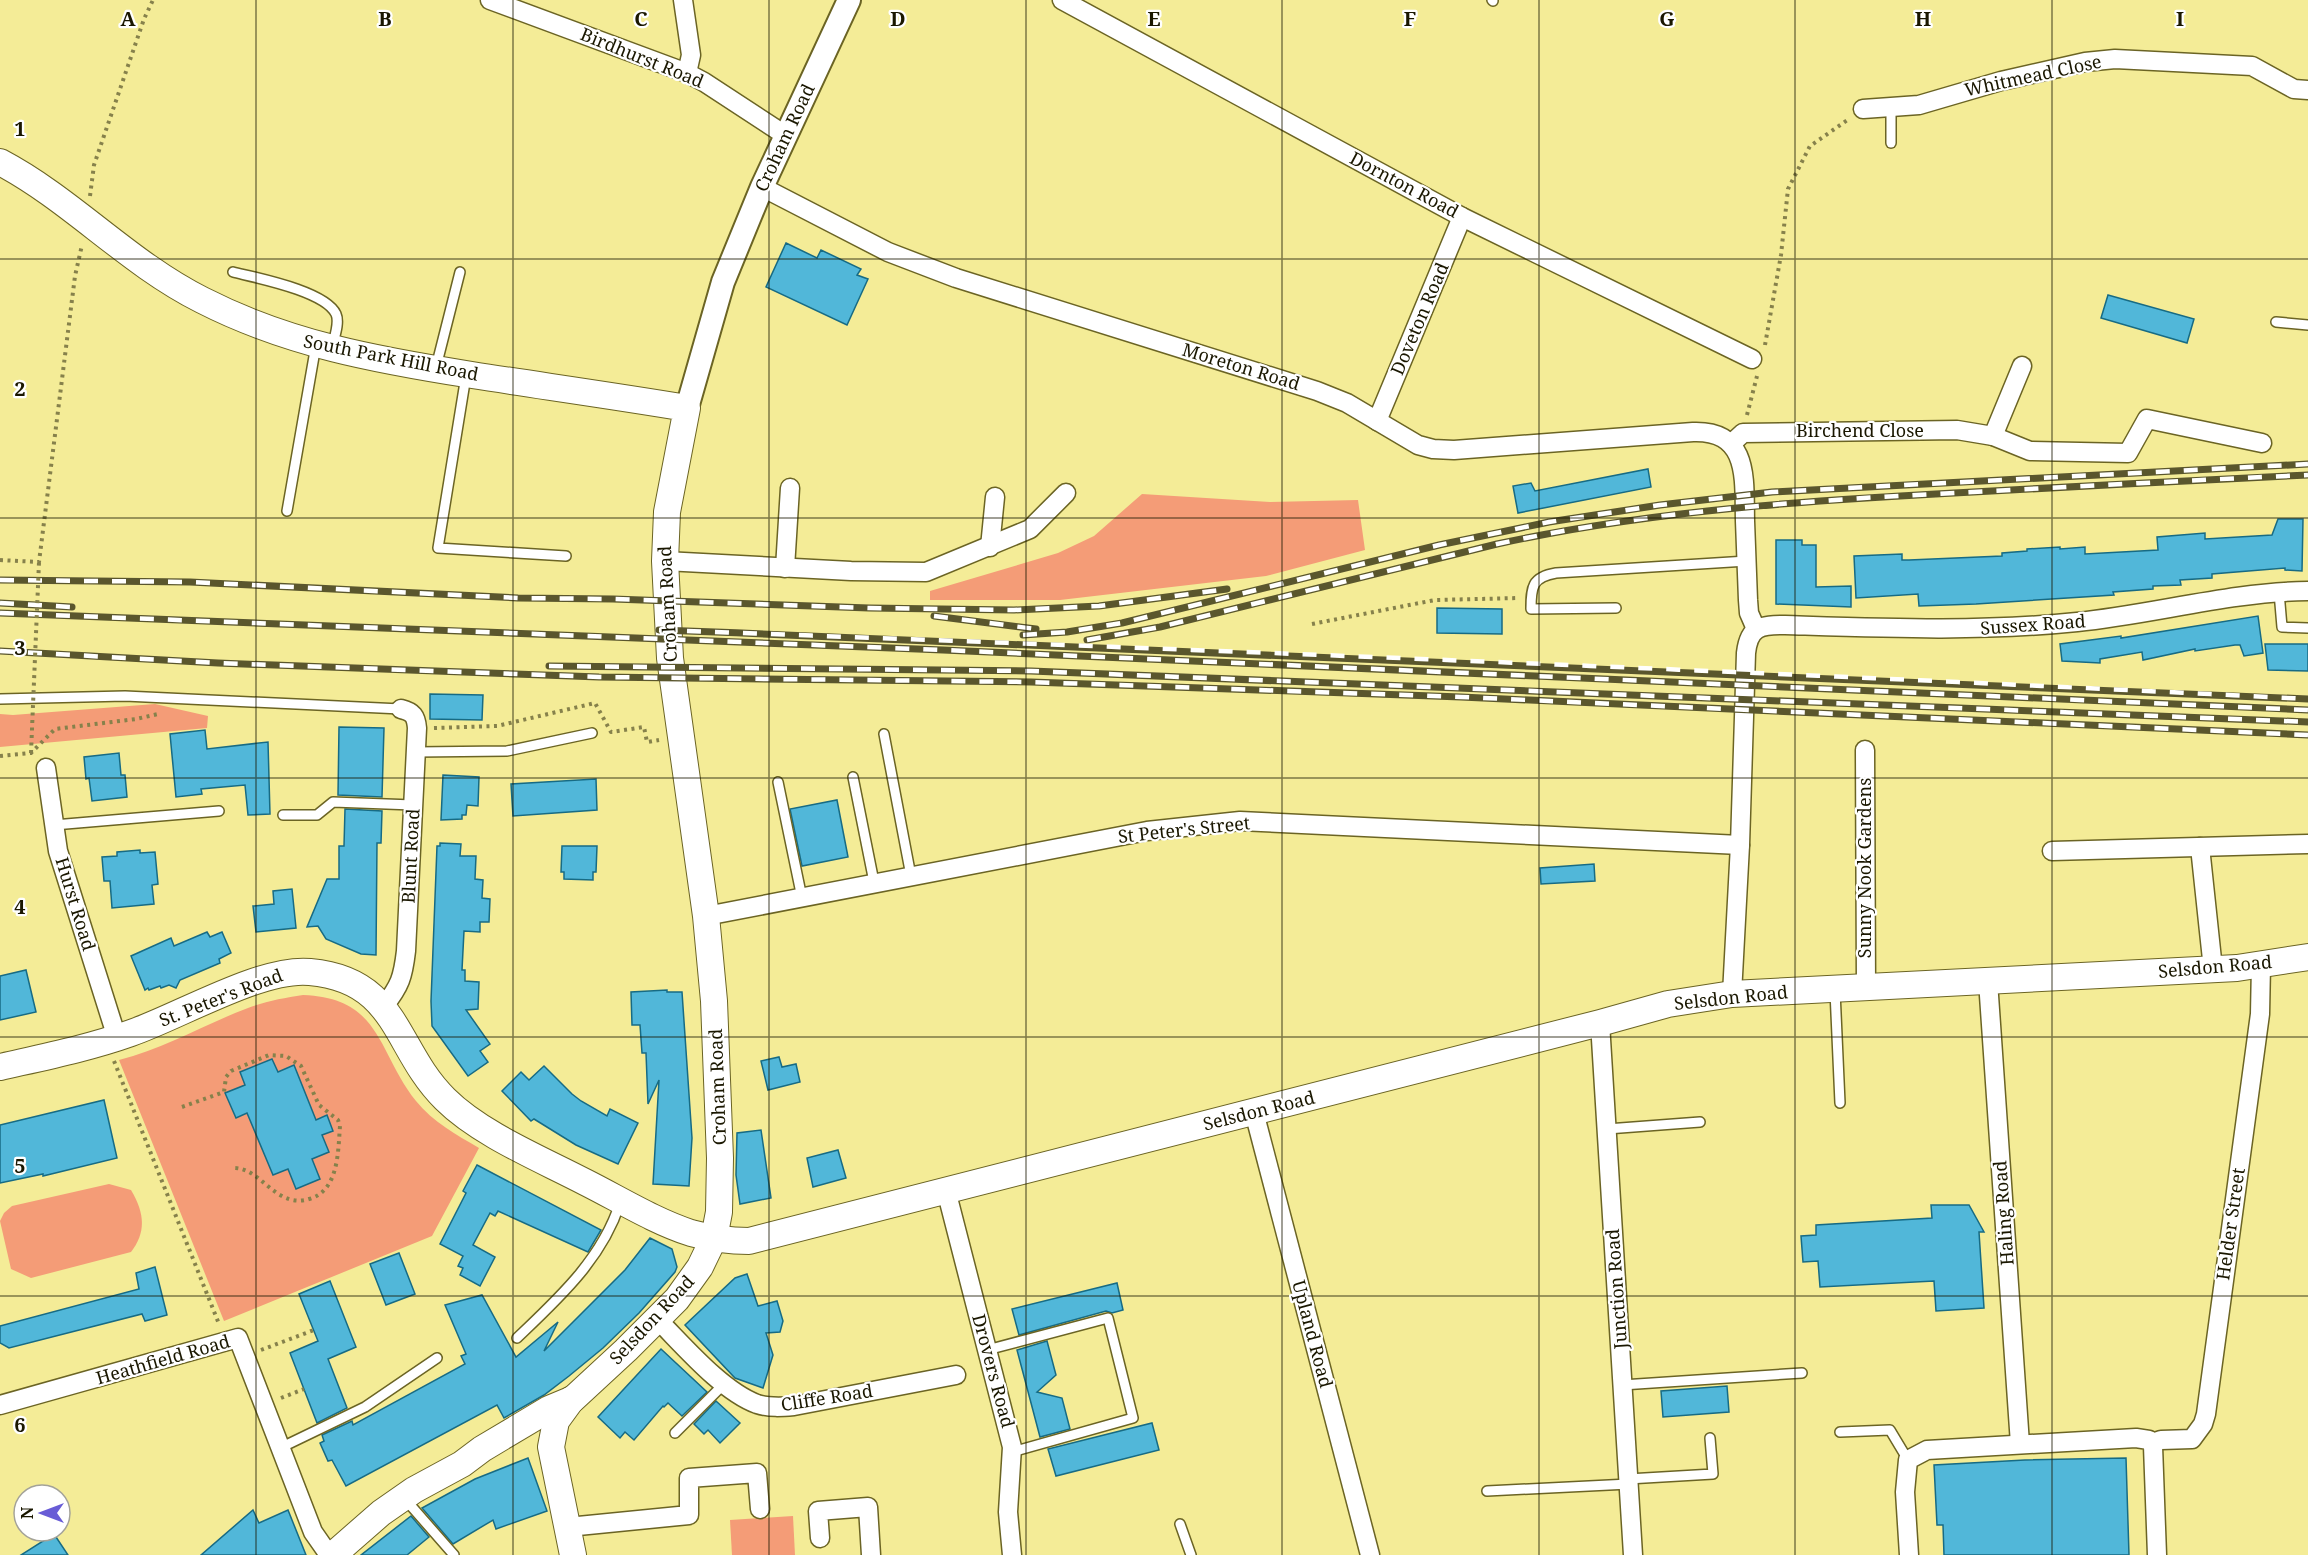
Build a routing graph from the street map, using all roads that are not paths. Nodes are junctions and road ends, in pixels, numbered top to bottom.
1 (490, 0) edge
2 (683, 0) edge
3 (849, 0) edge
4 (1062, 0) edge
5 (687, 73) junction
6 (2308, 90) edge
7 (1891, 108) junction
8 (1863, 109) road end
9 (785, 135) junction
10 (1891, 143) dead end
11 (0, 162) edge
12 (762, 187) junction
13 (1462, 217) junction
14 (232, 272) dead end
15 (460, 272) dead end
16 (2276, 322) dead end
17 (2308, 325) edge
18 (324, 347) junction
19 (1758, 361) road end
20 (2022, 366) dead end
21 (435, 369) junction
22 (466, 374) junction
23 (687, 408) junction
24 (1377, 421) junction
25 (1993, 436) junction
26 (1737, 439) junction
27 (2262, 443) dead end
28 (790, 488) dead end
29 (1066, 493) dead end
30 (994, 497) dead end
31 (287, 511) dead end
32 (990, 547) junction
33 (566, 556) dead end
34 (665, 561) junction
35 (1747, 561) junction
36 (785, 568) junction
37 (2308, 591) edge
38 (2279, 592) junction
39 (1616, 608) dead end
40 (2308, 628) edge
41 (1755, 629) junction
42 (0, 699) edge
43 (401, 709) joint
44 (592, 733) dead end
45 (884, 734) dead end
46 (1865, 750) dead end
47 (416, 752) junction
48 (46, 768) dead end
49 (853, 777) dead end
50 (778, 782) dead end
51 (413, 805) junction
52 (219, 811) dead end
53 (283, 815) dead end
54 (54, 825) junction
55 (2308, 844) edge
56 (1740, 845) junction
57 (2200, 847) junction
58 (2052, 851) dead end
59 (911, 876) junction
60 (874, 882) junction
61 (801, 898) junction
62 (706, 916) junction
63 (2308, 957) edge
64 (2261, 965) junction
65 (2213, 969) junction
66 (1988, 981) junction
67 (1866, 986) junction
68 (1834, 988) junction
69 (1732, 994) junction
70 (384, 1006) junction
71 (1600, 1023) junction
72 (115, 1048) junction
73 (0, 1066) edge
74 (1840, 1103) dead end
75 (1254, 1112) junction
76 (1700, 1122) dead end
77 (1607, 1128) junction
78 (946, 1190) junction
79 (621, 1200) junction
80 (714, 1238) junction
81 (657, 1319) junction
82 (517, 1338) dead end
83 (987, 1350) junction
84 (437, 1358) dead end
85 (1802, 1373) dead end
86 (956, 1375) dead end
87 (724, 1384) junction
88 (1622, 1385) junction
89 (573, 1399) junction
90 (0, 1405) edge
91 (1840, 1432) dead end
92 (675, 1433) dead end
93 (552, 1437) junction
94 (1710, 1438) dead end
95 (2152, 1443) junction
96 (2020, 1444) junction
97 (280, 1448) junction
98 (1012, 1452) junction
99 (1908, 1460) junction
100 (462, 1464) junction
101 (1628, 1482) junction
102 (1487, 1491) dead end
103 (404, 1497) junction
104 (760, 1509) dead end
105 (1180, 1524) dead end
106 (568, 1527) junction
107 (820, 1538) dead end
108 (331, 1555) edge
109 (454, 1555) edge
110 (573, 1555) edge
111 (872, 1555) edge
112 (1012, 1555) edge
113 (1191, 1555) edge
114 (1371, 1555) edge
115 (1633, 1555) edge
116 (1909, 1555) edge
117 (2157, 1555) edge

1 - 5 street, Birdhurst Road
2 - 5 street
3 - 9 street, Croham Road
4 - 13 street, Dornton Road
5 - 9 street, Birdhurst Road
6 - 7 street, Whitmead Close
7 - 8 street, Whitmead Close
7 - 10 lane
9 - 12 street, Croham Road
11 - 18 main road, South Park Hill Road
12 - 23 street, Croham Road
12 - 24 street, Moreton Road
13 - 19 street, Dornton Road
13 - 24 street, Doveton Road
14 - 18 lane
15 - 21 lane
16 - 17 lane
18 - 21 main road, South Park Hill Road
18 - 31 lane
20 - 25 street
21 - 22 main road, South Park Hill Road
22 - 23 main road, South Park Hill Road
22 - 33 lane
23 - 34 main road, Croham Road
24 - 26 street, Moreton Road
25 - 26 street, Birchend Close
25 - 27 street, Birchend Close
26 - 35 street
28 - 36 street
29 - 32 street
30 - 32 street
32 - 36 street
34 - 36 street
34 - 62 main road, Croham Road
35 - 39 lane
35 - 41 street
37 - 38 street, Sussex Road
38 - 40 lane
38 - 41 street, Sussex Road
41 - 56 street
42 - 43 lane
43 - 47 street, Blunt Road
44 - 47 lane
45 - 59 lane
46 - 67 street, Sunny Nook Gardens
47 - 51 street, Blunt Road
48 - 54 street, Hurst Road
49 - 60 lane
50 - 61 lane
51 - 53 lane
51 - 70 street, Blunt Road
52 - 54 lane
54 - 72 street, Hurst Road
55 - 57 street
56 - 59 street, St Peter's Street
56 - 69 street
57 - 58 street
57 - 65 street
59 - 60 street, St Peter's Street
60 - 61 street, St Peter's Street
61 - 62 street, St Peter's Street
62 - 80 main road, Croham Road
63 - 64 main road, Selsdon Road
64 - 65 main road, Selsdon Road
64 - 95 street, Helder Street
65 - 66 main road, Selsdon Road
66 - 67 main road, Selsdon Road
66 - 96 street, Haling Road
67 - 68 main road, Selsdon Road
68 - 69 main road, Selsdon Road
68 - 74 lane
69 - 71 main road, Selsdon Road
70 - 72 main road, St. Peter's Road
70 - 79 main road, St. Peter's Road
71 - 75 main road, Selsdon Road
71 - 77 street, Junction Road
72 - 73 main road, St. Peter's Road
75 - 78 main road, Selsdon Road
75 - 114 street, Upland Road
76 - 77 lane
77 - 88 street, Junction Road
78 - 80 main road, Selsdon Road
78 - 83 street, Drovers Road
79 - 80 main road, St. Peter's Road
79 - 82 lane
80 - 81 main road, Selsdon Road
81 - 87 street, Cliffe Road
81 - 89 main road, Selsdon Road
83 - 98 street, Drovers Road
83 - 98 lane
84 - 97 lane
85 - 88 lane
86 - 87 street, Cliffe Road
87 - 92 lane
88 - 101 street, Junction Road
89 - 93 main road
89 - 100 main road, Selsdon Road
90 - 97 street, Heathfield Road
91 - 99 lane
93 - 100 main road
93 - 106 main road
94 - 101 lane
95 - 96 street
95 - 117 street
96 - 99 street
97 - 108 street, Heathfield Road
98 - 112 street, Drovers Road
99 - 116 street
100 - 103 main road, Selsdon Road
101 - 102 lane
101 - 115 street, Junction Road
103 - 108 main road, Selsdon Road
103 - 109 lane
104 - 106 street
105 - 113 lane
106 - 110 main road
107 - 111 street

